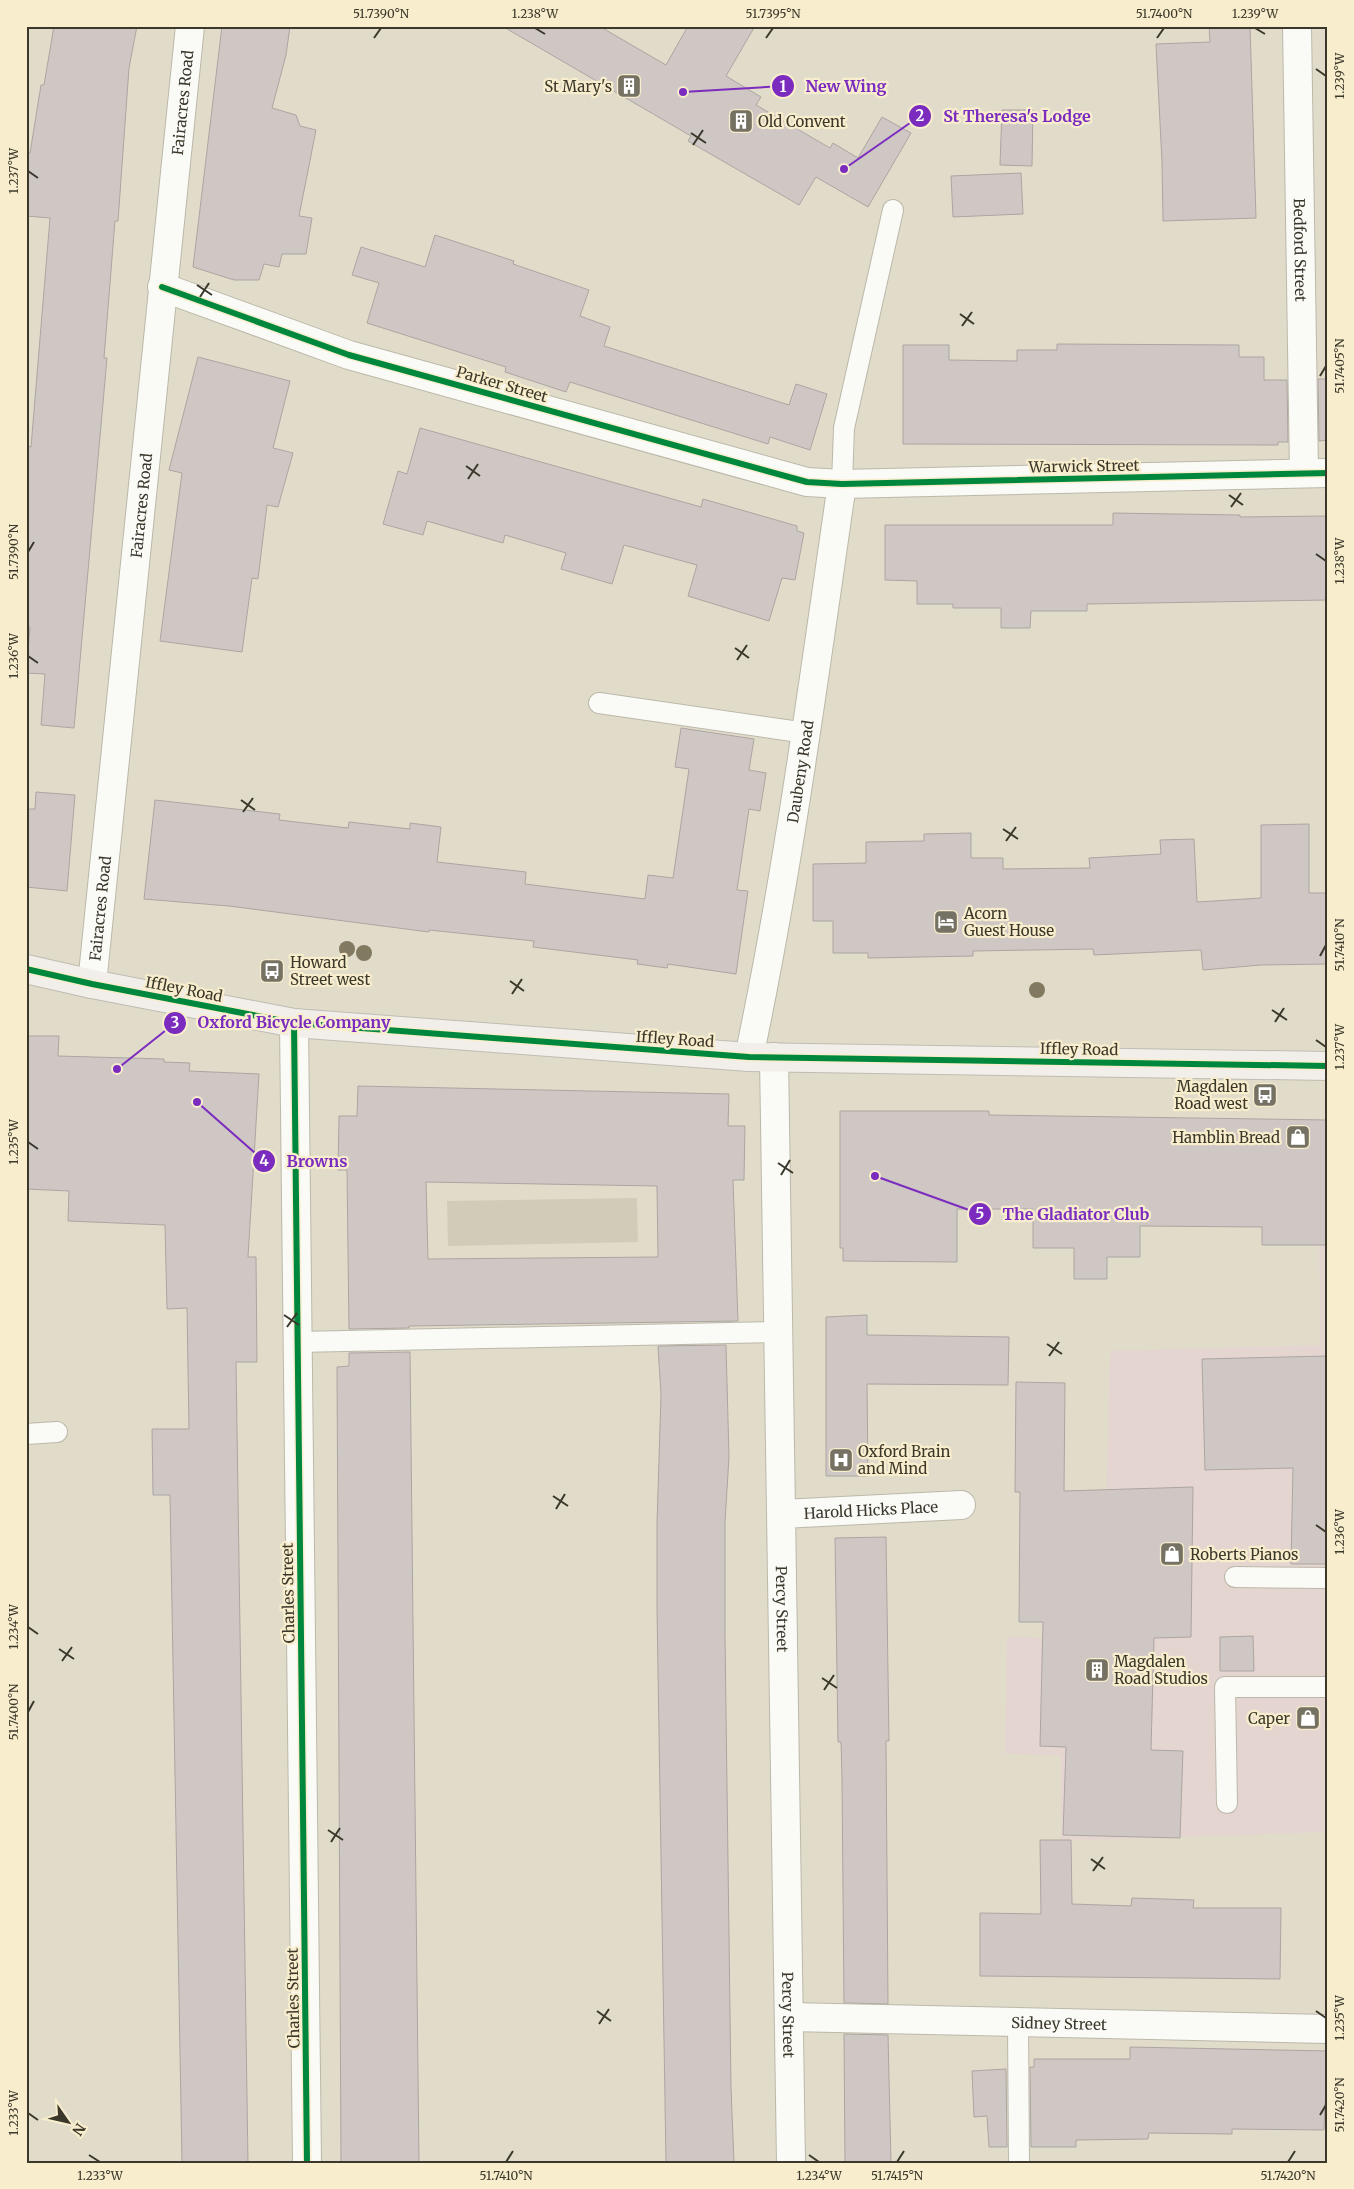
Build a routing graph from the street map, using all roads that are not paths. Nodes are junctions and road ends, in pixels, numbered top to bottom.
1 (190, 26) edge
2 (1297, 26) edge
3 (893, 210) dead end
4 (162, 287) junction
5 (1316, 473) edge
6 (842, 484) junction
7 (599, 703) dead end
8 (806, 733) junction
9 (26, 969) edge
10 (92, 984) junction
11 (294, 1023) junction
12 (762, 1057) junction
13 (1328, 1066) edge
14 (778, 1332) junction
15 (298, 1342) junction
16 (57, 1432) dead end
17 (26, 1434) edge
18 (961, 1505) dead end
19 (782, 1514) junction
20 (1235, 1577) dead end
21 (1328, 1578) edge
22 (1328, 1687) edge
23 (1227, 1803) dead end
24 (790, 2017) junction
25 (1018, 2022) junction
26 (1328, 2029) edge
27 (307, 2163) edge
28 (791, 2163) edge
29 (1019, 2163) edge

1 - 4 street, Fairacres Road
2 - 5 street, Bedford Street
3 - 6 lane
4 - 6 street, Parker Street
4 - 10 street, Fairacres Road
5 - 6 street, Warwick Street
6 - 8 street, Daubeny Road
7 - 8 lane
8 - 12 street, Daubeny Road
9 - 10 main road, Iffley Road
10 - 11 main road, Iffley Road
11 - 12 main road, Iffley Road
11 - 15 street, Charles Street
12 - 13 main road, Iffley Road
12 - 14 street, Percy Street
14 - 15 lane
14 - 19 street, Percy Street
15 - 27 street, Charles Street
16 - 17 lane
18 - 19 street, Harold Hicks Place
19 - 24 street, Percy Street
20 - 21 lane
22 - 23 lane
24 - 25 street, Sidney Street
24 - 28 street, Percy Street
25 - 26 street, Sidney Street
25 - 29 lane

